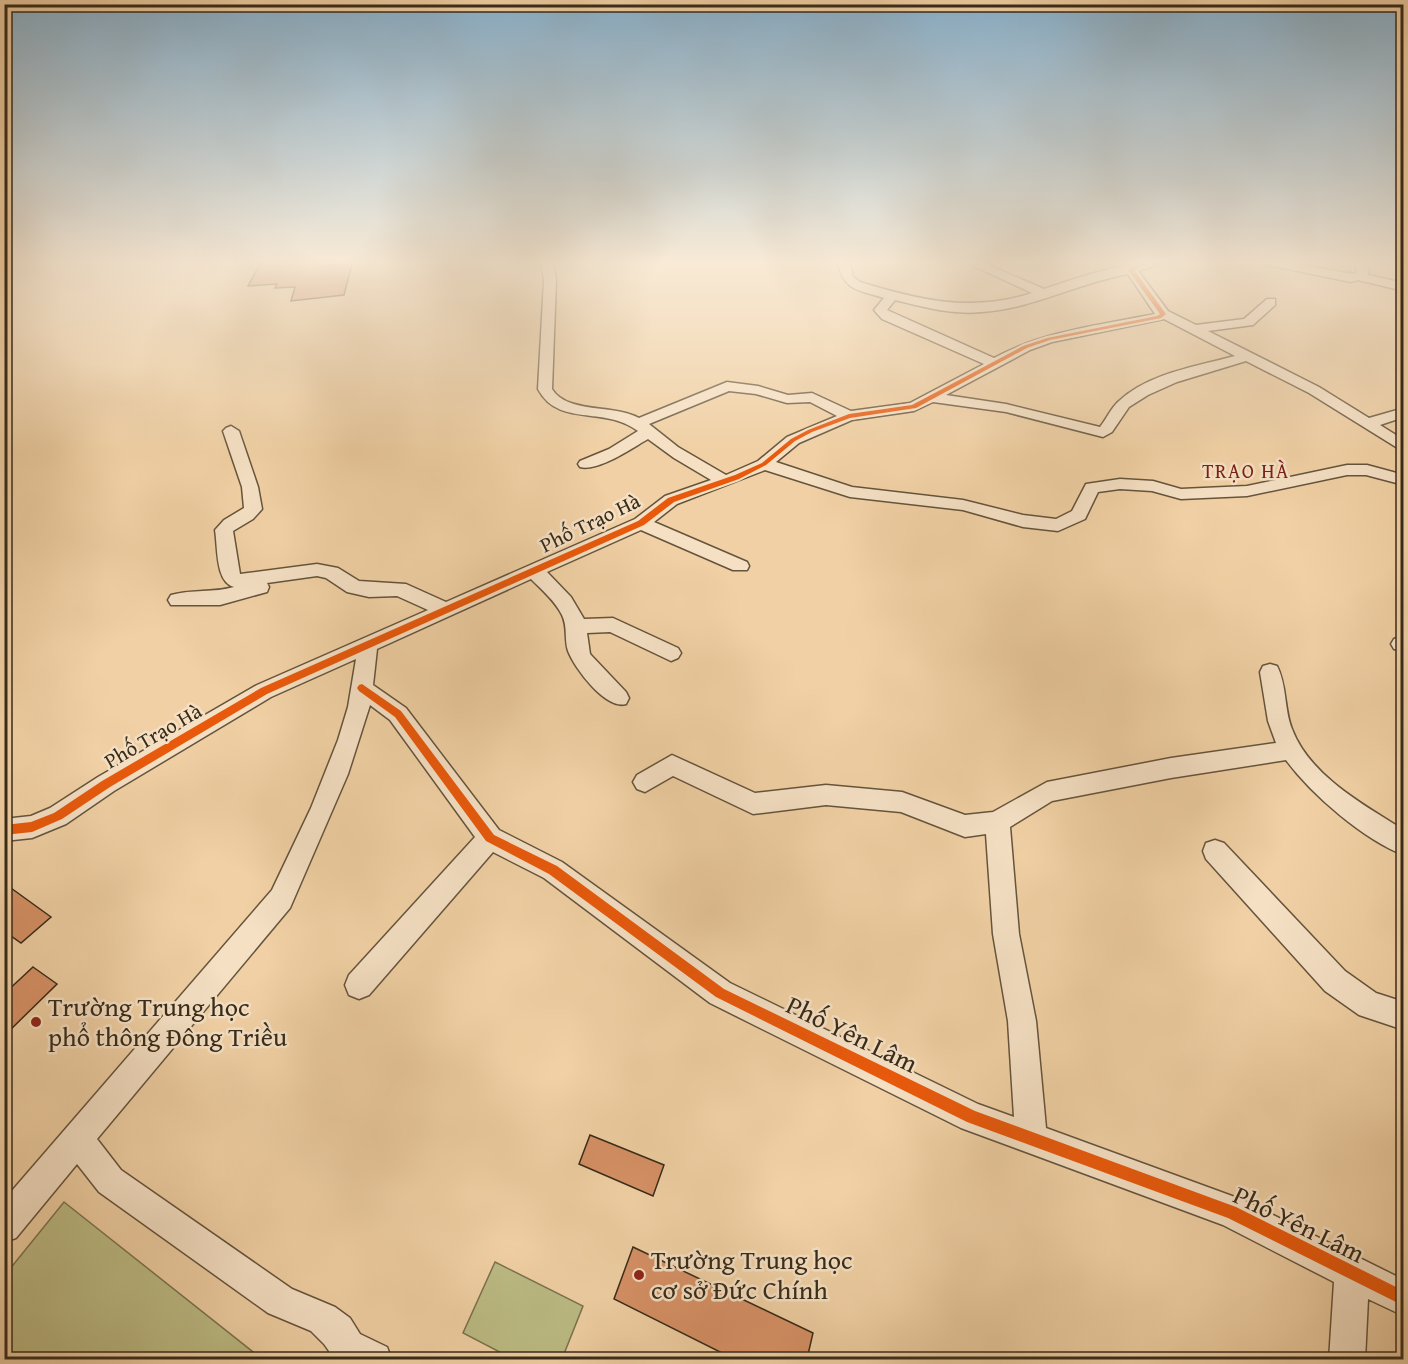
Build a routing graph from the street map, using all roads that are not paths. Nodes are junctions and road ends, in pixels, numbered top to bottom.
1 (548, 326) edge
2 (909, 326) edge
3 (1116, 326) edge
4 (1189, 326) edge
5 (1221, 326) edge
6 (1197, 329) junction
7 (1249, 356) junction
8 (994, 363) junction
9 (933, 398) junction
10 (1404, 412) edge
11 (849, 416) junction
12 (1367, 424) junction
13 (644, 427) junction
14 (231, 431) dead end
15 (1404, 447) edge
16 (586, 464) dead end
17 (764, 464) junction
18 (1404, 480) edge
19 (724, 481) junction
20 (641, 523) junction
21 (740, 566) dead end
22 (302, 570) junction
23 (534, 571) junction
24 (178, 600) dead end
25 (445, 609) junction
26 (577, 628) junction
27 (367, 644) junction
28 (671, 653) dead end
29 (1270, 672) dead end
30 (362, 688) junction
31 (618, 698) dead end
32 (1292, 750) junction
33 (645, 783) dead end
34 (998, 822) junction
35 (4, 830) edge
36 (490, 838) junction
37 (1404, 844) edge
38 (1215, 851) dead end
39 (359, 985) dead end
40 (1404, 1016) edge
41 (1031, 1138) junction
42 (79, 1141) junction
43 (4, 1226) edge
44 (1352, 1273) junction
45 (1404, 1299) edge
46 (356, 1355) edge
47 (1347, 1359) edge

1 - 13 street
2 - 8 street
3 - 8 street, Phố Trạo Hà
4 - 6 street
5 - 6 street
6 - 7 street
7 - 9 street
7 - 12 street
8 - 9 street, Phố Trạo Hà
9 - 11 street, Phố Trạo Hà
10 - 12 street
11 - 13 street
11 - 17 street, Phố Trạo Hà
12 - 15 street
13 - 16 street
13 - 19 street
14 - 22 street
17 - 18 street
17 - 19 street, Phố Trạo Hà
19 - 20 street, Phố Trạo Hà
20 - 21 street
20 - 23 street, Phố Trạo Hà
22 - 24 street
22 - 25 street
23 - 25 street, Phố Trạo Hà
23 - 26 street
25 - 27 street, Phố Trạo Hà
26 - 28 street
26 - 31 street
27 - 30 street
27 - 35 street, Phố Trạo Hà
29 - 32 street
30 - 36 street, Phố Yên Lâm
30 - 42 street
32 - 34 street
32 - 37 street
33 - 34 street
34 - 41 street
36 - 39 street
36 - 41 street, Phố Yên Lâm
38 - 40 street
41 - 44 street, Phố Yên Lâm
42 - 43 street
42 - 46 street
44 - 45 street, Phố Yên Lâm
44 - 47 street

